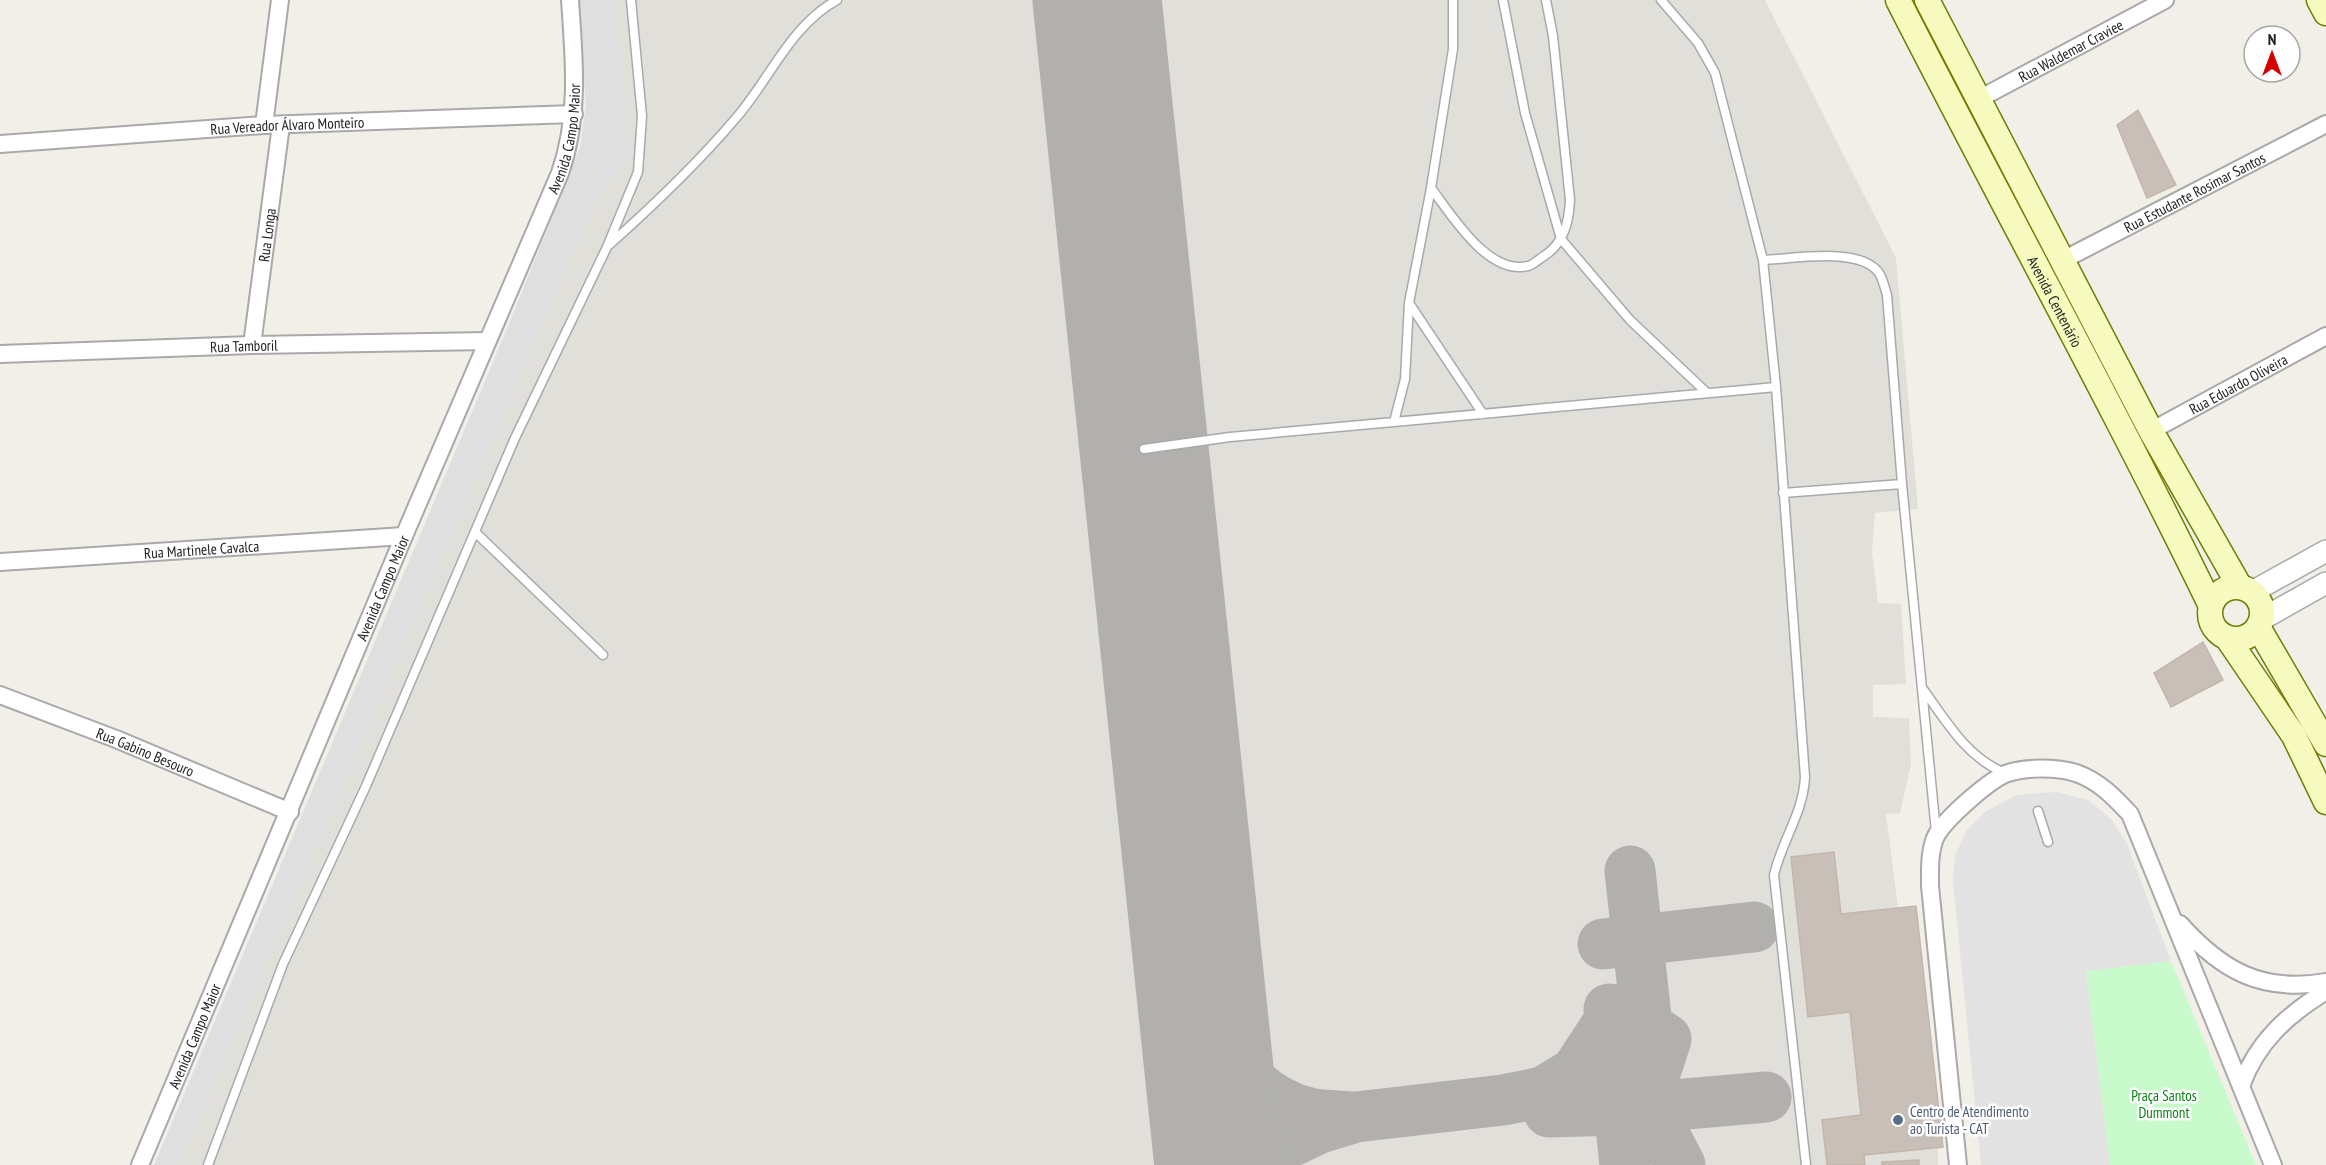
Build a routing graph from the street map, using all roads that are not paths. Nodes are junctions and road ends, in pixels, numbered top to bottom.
1 (280, 0) edge
2 (570, 0) edge
3 (631, 0) edge
4 (837, 0) edge
5 (1452, 0) edge
6 (1503, 0) edge
7 (1546, 0) edge
8 (1661, 0) edge
9 (1898, 0) edge
10 (1927, 0) edge
11 (2165, 0) edge
12 (2319, 0) edge
13 (2326, 13) edge
14 (1977, 100) junction
15 (574, 114) junction
16 (2326, 124) edge
17 (273, 125) junction
18 (0, 144) edge
19 (1431, 188) junction
20 (1561, 239) junction
21 (607, 247) junction
22 (1763, 261) junction
23 (2063, 261) junction
24 (1409, 303) junction
25 (2326, 336) edge
26 (487, 341) junction
27 (252, 345) junction
28 (0, 354) edge
29 (1776, 387) junction
30 (1707, 393) junction
31 (1483, 414) junction
32 (1394, 422) junction
33 (2151, 430) junction
34 (1144, 449) dead end
35 (1902, 484) junction
36 (1783, 493) junction
37 (475, 532) junction
38 (404, 536) junction
39 (2326, 551) edge
40 (0, 562) edge
41 (2326, 583) edge
42 (2246, 590) junction
43 (2210, 604) junction
44 (2260, 623) junction
45 (2228, 639) junction
46 (603, 655) dead end
47 (1923, 689) junction
48 (0, 695) edge
49 (2326, 744) edge
50 (2007, 773) junction
51 (2326, 802) edge
52 (2038, 811) dead end
53 (290, 812) junction
54 (1936, 836) junction
55 (2048, 842) dead end
56 (2172, 915) junction
57 (2326, 982) edge
58 (2326, 991) edge
59 (2241, 1086) junction
60 (140, 1165) edge
61 (208, 1165) edge
62 (1806, 1165) edge
63 (1958, 1165) edge
64 (2273, 1165) edge

1 - 17 street, Rua Longa
2 - 15 street, Avenida Campo Maior
3 - 21 lane
4 - 21 lane
5 - 19 lane
6 - 20 lane
7 - 20 lane
8 - 22 lane
9 - 43 main road, Avenida Centenário
10 - 14 main road, Avenida Centenário
11 - 14 street, Rua Waldemar Craviee
12 - 13 main road
14 - 23 main road, Avenida Centenário
15 - 17 street, Rua Vereador Álvaro Monteiro
15 - 26 street, Avenida Campo Maior
16 - 23 street, Rua Estudante Rosimar Santos
17 - 18 street, Rua Vereador Álvaro Monteiro
17 - 27 street, Rua Longa
19 - 20 lane
19 - 24 lane
20 - 30 lane
21 - 37 lane
22 - 29 lane
22 - 35 lane
23 - 33 main road, Avenida Centenário
24 - 31 lane
24 - 32 lane
25 - 33 street, Rua Eduardo Oliveira
26 - 27 street, Rua Tamboril
26 - 38 street, Avenida Campo Maior
27 - 28 street, Rua Tamboril
29 - 30 lane
29 - 36 lane
30 - 31 lane
31 - 32 lane
32 - 34 lane
33 - 42 main road, Avenida Centenário
35 - 36 lane
35 - 47 lane
36 - 62 lane
37 - 46 lane
37 - 61 lane
38 - 40 street, Rua Martinele Cavalca
38 - 53 street, Avenida Campo Maior
39 - 42 street
41 - 44 street
42 - 43 main road
42 - 44 main road
43 - 45 main road
44 - 45 main road
44 - 49 main road
45 - 51 main road
47 - 50 lane
47 - 54 lane
48 - 53 street, Rua Gabino Besouro
50 - 54 street
50 - 56 street
52 - 55 lane
53 - 60 street, Avenida Campo Maior
54 - 63 street
56 - 57 street
56 - 59 street
58 - 59 street
59 - 64 street

